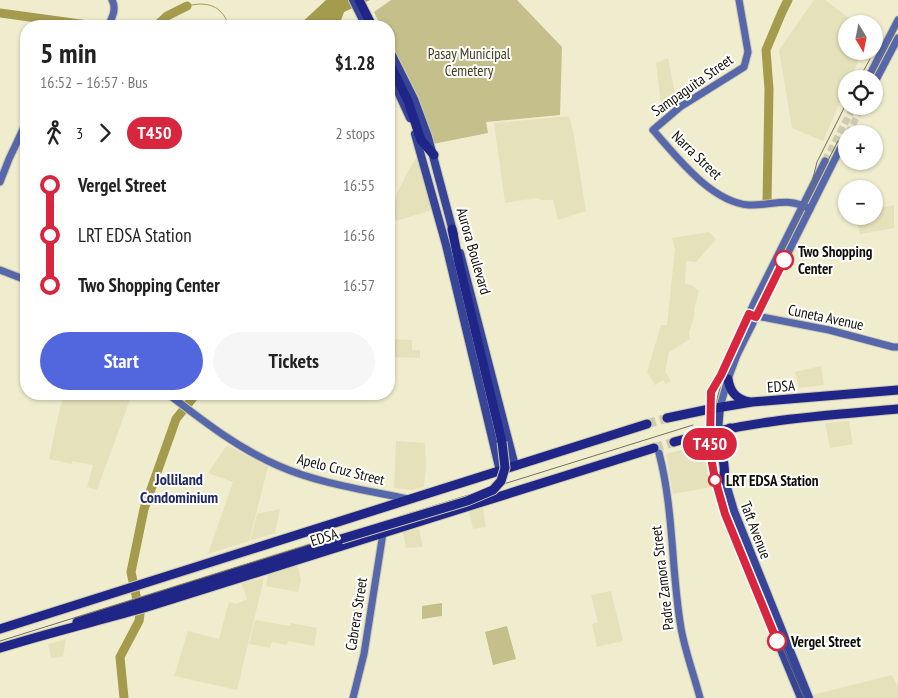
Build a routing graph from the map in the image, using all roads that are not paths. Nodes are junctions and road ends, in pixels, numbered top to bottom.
1 (353, 0) edge
2 (359, 0) edge
3 (740, 0) edge
4 (115, 1) edge
5 (365, 3) edge
6 (111, 20) edge
7 (363, 20) edge
8 (369, 20) edge
9 (374, 20) edge
10 (898, 20) edge
11 (898, 38) edge
12 (395, 61) edge
13 (395, 74) edge
14 (395, 85) edge
15 (653, 130) joint
16 (20, 136) edge
17 (838, 153) tunnel mouth
18 (434, 155) junction
19 (825, 161) tunnel mouth
20 (0, 182) edge
21 (807, 207) junction
22 (452, 229) junction
23 (0, 270) edge
24 (20, 278) edge
25 (752, 315) junction
26 (898, 347) edge
27 (728, 379) junction
28 (898, 390) edge
29 (176, 400) edge
30 (752, 402) junction
31 (720, 407) junction
32 (710, 409) junction
33 (898, 409) edge
34 (668, 418) tunnel mouth
35 (647, 424) tunnel mouth
36 (730, 427) junction
37 (714, 431) junction
38 (508, 439) junction
39 (494, 443) junction
40 (657, 451) joint
41 (710, 451) junction
42 (515, 466) junction
43 (500, 471) junction
44 (724, 479) junction
45 (409, 499) junction
46 (382, 533) junction
47 (126, 609) junction
48 (0, 629) edge
49 (0, 648) edge
50 (352, 698) edge
51 (700, 698) edge
52 (801, 698) edge
53 (809, 698) edge

1 - 7 main road
2 - 8 highway
3 - 15 street, Sampaguita Street
4 - 6 street
5 - 9 main road
10 - 11 street
12 - 18 main road, Aurora Boulevard
13 - 18 highway
14 - 39 main road, Aurora Boulevard
15 - 21 street, Narra Street
16 - 20 street
17 - 21 street, Taft Avenue
18 - 22 main road, Aurora Boulevard
19 - 21 street, Taft Avenue
21 - 25 street, Taft Avenue
22 - 38 main road, Aurora Boulevard
22 - 47 highway, bridge
23 - 24 street
25 - 26 street, Cuneta Avenue
25 - 27 street, Taft Avenue
25 - 32 street, Taft Avenue
27 - 30 highway
27 - 31 street, Taft Avenue
28 - 30 highway, EDSA
29 - 45 street, Apelo Cruz Street
30 - 31 highway, EDSA
31 - 32 highway, EDSA
31 - 37 main road, Taft Avenue
32 - 34 highway, EDSA
32 - 37 main road, Taft Avenue
33 - 36 highway
35 - 42 highway, EDSA
36 - 37 highway
36 - 44 highway
37 - 41 main road, Taft Avenue
37 - 41 highway
37 - 44 main road, Taft Avenue
38 - 39 main road
38 - 42 main road, Aurora Boulevard
39 - 43 main road, Aurora Boulevard
40 - 46 highway, EDSA
40 - 51 street, Padre Zamora Street
41 - 52 main road, Taft Avenue
42 - 43 highway, EDSA
43 - 45 highway, EDSA
44 - 53 main road, Taft Avenue
45 - 48 highway, EDSA
46 - 47 highway, EDSA
46 - 50 street, Cabrera Street
47 - 49 highway, EDSA

